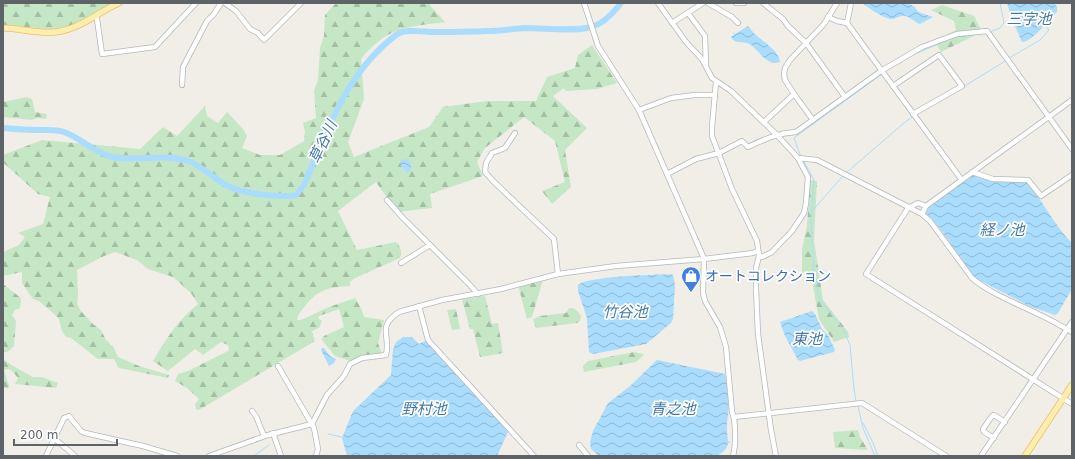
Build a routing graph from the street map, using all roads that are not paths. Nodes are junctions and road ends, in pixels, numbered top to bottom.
1 (119, 3) edge
2 (196, 3) edge
3 (221, 3) edge
4 (225, 3) edge
5 (301, 3) edge
6 (584, 3) edge
7 (658, 3) edge
8 (703, 3) edge
9 (708, 3) edge
10 (736, 3) edge
11 (744, 3) edge
12 (763, 3) edge
13 (837, 3) edge
14 (851, 3) edge
15 (688, 14) junction
16 (95, 16) junction
17 (828, 17) junction
18 (672, 23) junction
19 (738, 23) dead end
20 (847, 23) junction
21 (3, 28) edge
22 (806, 43) junction
23 (706, 65) junction
24 (882, 71) junction
25 (716, 82) junction
26 (182, 85) dead end
27 (893, 86) junction
28 (794, 94) junction
29 (715, 95) junction
30 (845, 97) junction
31 (1072, 100) edge
32 (639, 110) junction
33 (913, 114) junction
34 (1048, 116) junction
35 (813, 120) junction
36 (764, 122) junction
37 (515, 134) dead end
38 (777, 135) junction
39 (1072, 149) edge
40 (719, 153) junction
41 (798, 158) junction
42 (972, 172) junction
43 (667, 174) junction
44 (1071, 177) edge
45 (961, 179) junction
46 (387, 200) dead end
47 (926, 206) junction
48 (908, 208) junction
49 (922, 214) junction
50 (430, 245) junction
51 (758, 253) junction
52 (704, 259) junction
53 (400, 263) dead end
54 (558, 274) junction
55 (478, 294) junction
56 (419, 306) junction
57 (1072, 322) edge
58 (1070, 330) edge
59 (278, 366) dead end
60 (1033, 380) junction
61 (1072, 385) edge
62 (1062, 398) junction
63 (1072, 404) edge
64 (252, 412) dead end
65 (768, 413) junction
66 (734, 417) junction
67 (1005, 422) junction
68 (312, 424) junction
69 (273, 433) junction
70 (264, 436) junction
71 (54, 438) junction
72 (994, 438) junction
73 (579, 445) dead end
74 (46, 456) edge
75 (75, 456) edge
76 (177, 456) edge
77 (209, 456) edge
78 (281, 456) edge
79 (316, 456) edge
80 (534, 456) edge
81 (588, 456) edge
82 (733, 456) edge
83 (776, 456) edge
84 (946, 456) edge
85 (982, 456) edge
86 (1025, 456) edge

1 - 16 main road
2 - 16 street
3 - 26 street
4 - 5 street
6 - 32 street
7 - 18 street
8 - 15 street
9 - 19 street
10 - 11 street
12 - 22 street
13 - 17 street
14 - 20 street
15 - 18 street
15 - 23 street
16 - 21 main road
17 - 20 street
17 - 22 street
18 - 23 street
20 - 24 street
22 - 28 street
22 - 30 street
23 - 25 street
24 - 27 street
24 - 30 street
24 - 34 street
25 - 29 street
25 - 36 street
27 - 33 street
27 - 33 street
28 - 35 street
28 - 36 street
29 - 32 street
29 - 40 street
30 - 35 street
31 - 34 street
32 - 43 street
33 - 45 street
34 - 39 street
34 - 42 street
35 - 38 street
36 - 38 street
37 - 54 street
38 - 40 street
38 - 41 street
40 - 43 street
40 - 51 street
41 - 48 street
41 - 51 street
42 - 44 street
42 - 45 street
43 - 52 street
45 - 47 street
46 - 50 street
47 - 48 street
47 - 49 street
48 - 49 street
48 - 60 street
49 - 58 street
50 - 53 street
50 - 55 street
51 - 52 street
51 - 65 street
52 - 54 street
52 - 66 street
54 - 55 street
55 - 56 street
56 - 68 street
56 - 80 street
57 - 58 street
58 - 60 street
59 - 68 street
60 - 62 street
60 - 67 street
61 - 62 main road
62 - 63 street
62 - 86 main road
64 - 70 street
65 - 66 street
65 - 83 street
65 - 84 street
66 - 82 street
67 - 72 street
67 - 72 street
68 - 69 street
68 - 79 street
69 - 70 street
69 - 78 street
70 - 77 street
71 - 74 street
71 - 75 street
71 - 76 street
72 - 85 street
73 - 81 street

